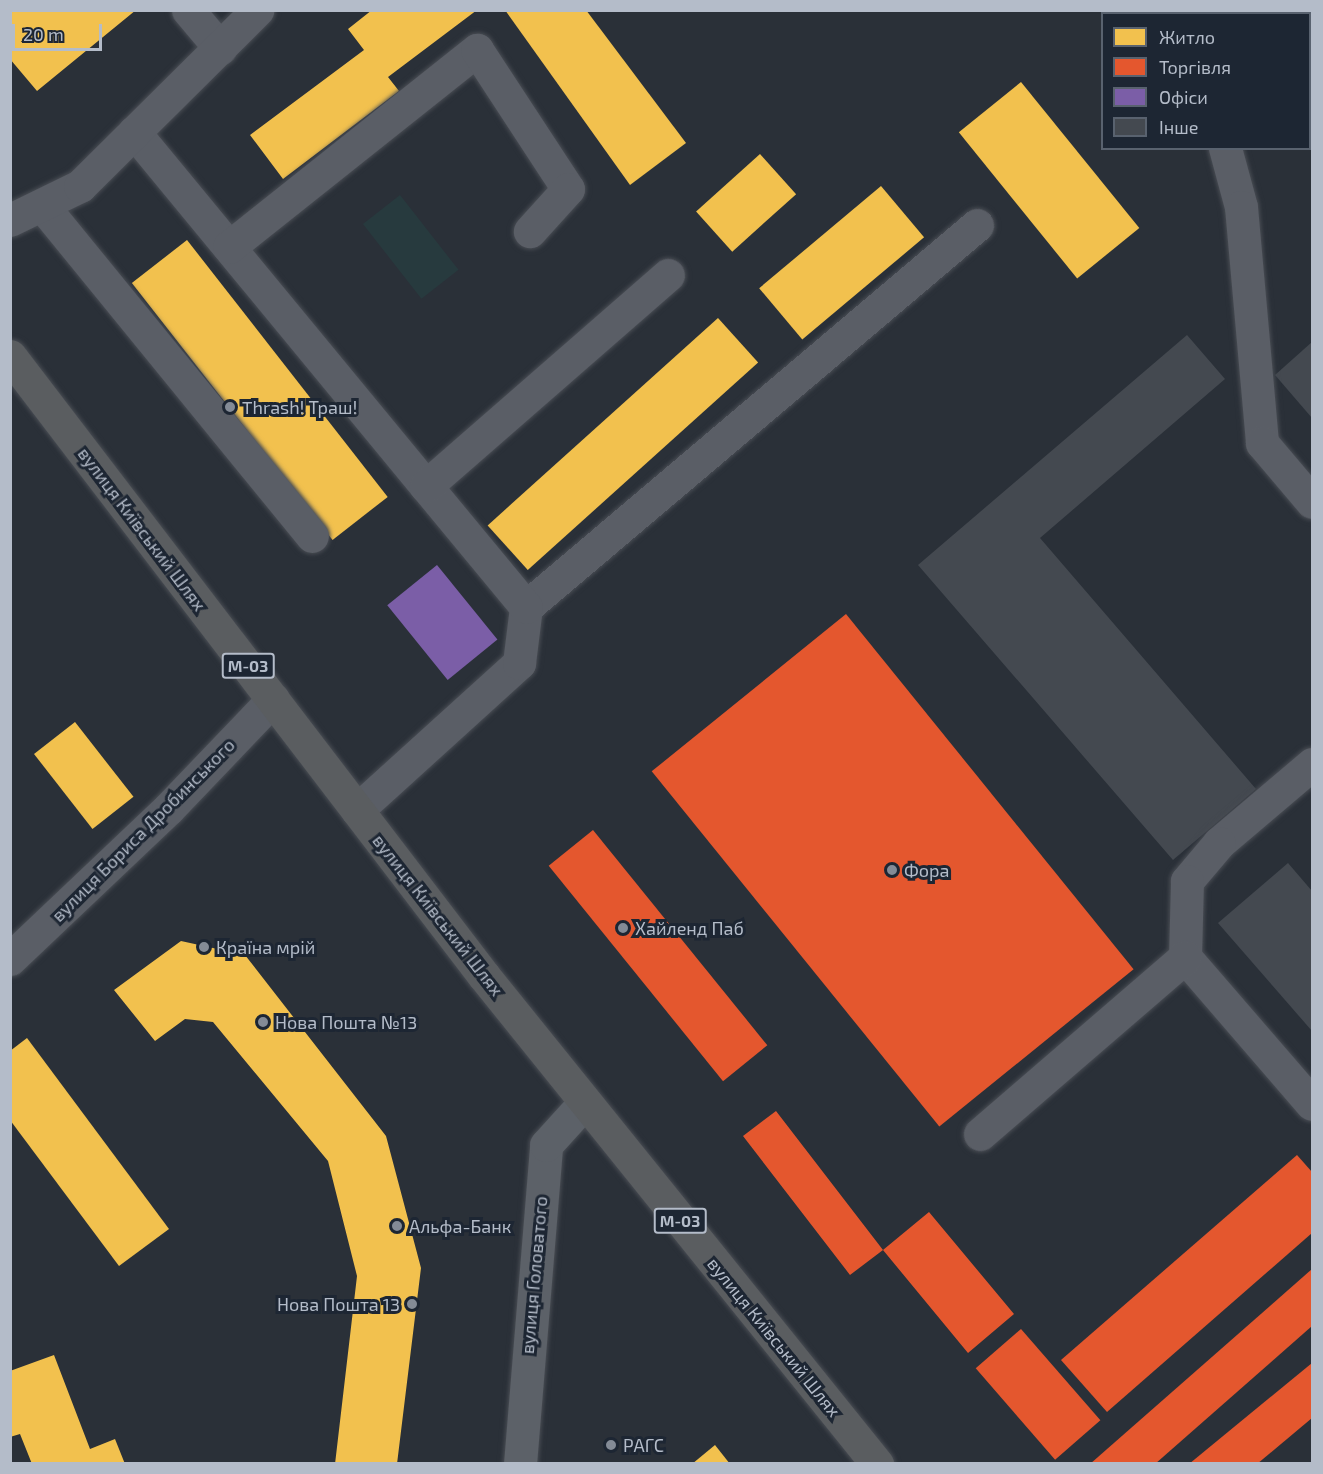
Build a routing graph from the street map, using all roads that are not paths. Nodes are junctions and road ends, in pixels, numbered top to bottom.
1 (188, 10) edge
2 (257, 10) edge
3 (220, 48) junction
4 (134, 132) junction
5 (1226, 150) edge
6 (42, 204) junction
7 (10, 220) edge
8 (977, 225) dead end
9 (530, 231) dead end
10 (229, 247) junction
11 (668, 275) dead end
12 (10, 356) edge
13 (426, 486) junction
14 (1312, 502) edge
15 (312, 536) dead end
16 (526, 607) junction
17 (273, 699) junction
18 (1312, 764) edge
19 (357, 810) junction
20 (1185, 957) junction
21 (10, 959) edge
22 (585, 1102) junction
23 (1312, 1104) edge
24 (980, 1134) dead end
25 (520, 1464) edge
26 (877, 1464) edge

1 - 3 street
2 - 3 street
3 - 4 street
4 - 6 street
4 - 10 street
5 - 14 street
6 - 7 street
6 - 15 street
8 - 16 street
9 - 10 street
10 - 13 street
11 - 13 street
12 - 17 highway, вулиця Київський Шлях / М-03
13 - 16 street
16 - 19 street
17 - 19 highway, вулиця Київський Шлях / М-03
17 - 21 street, вулиця Бориса Дробинського
18 - 20 street
19 - 22 highway, вулиця Київський Шлях / М-03
20 - 23 street
20 - 24 street
22 - 25 main road, вулиця Головатого
22 - 26 highway, вулиця Київський Шлях / М-03

